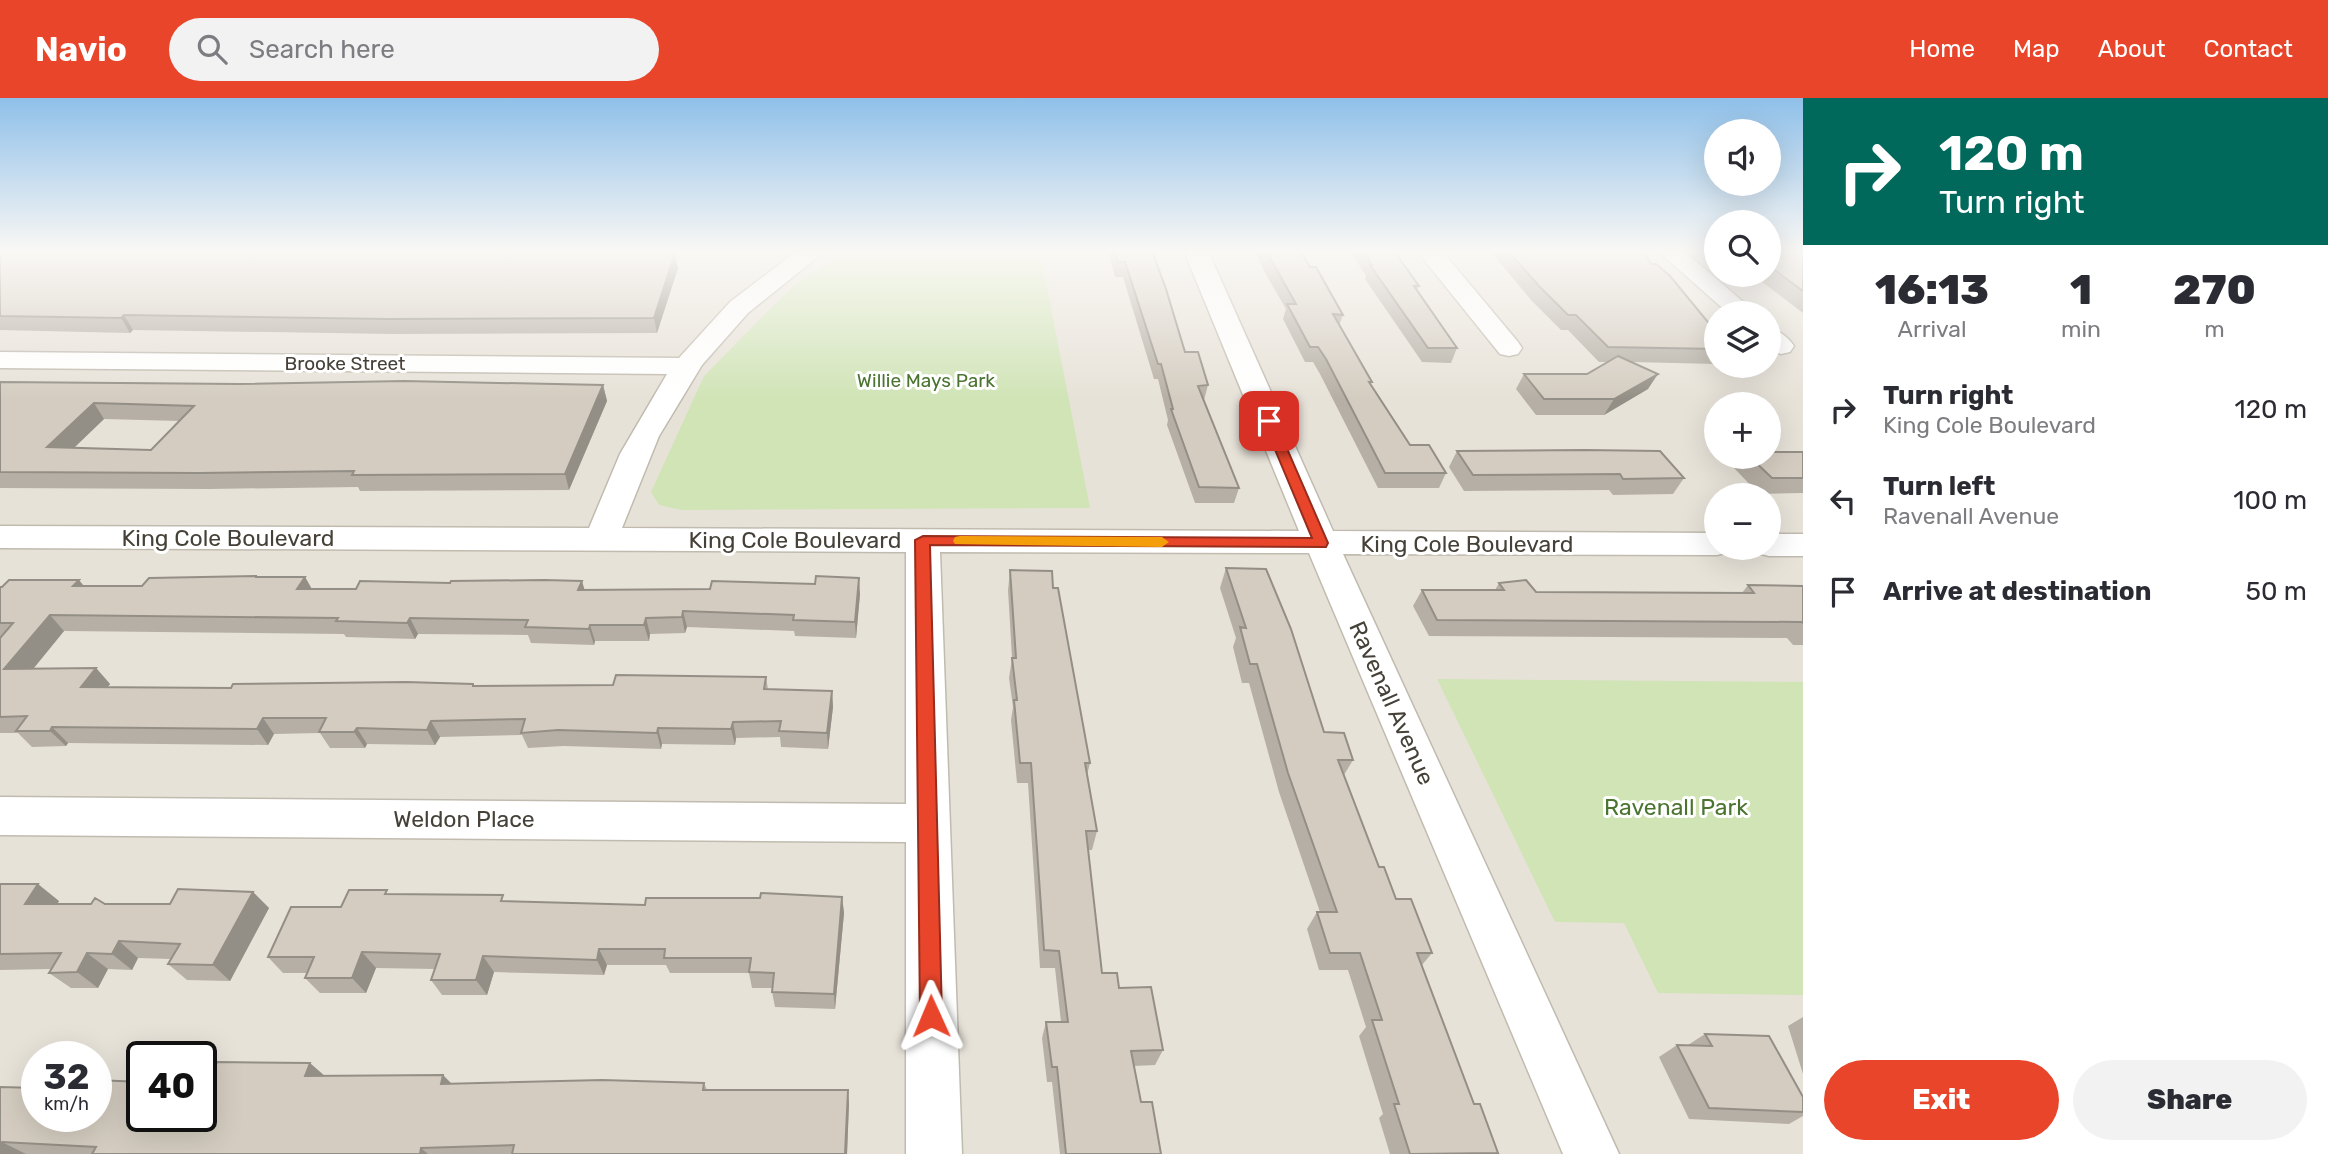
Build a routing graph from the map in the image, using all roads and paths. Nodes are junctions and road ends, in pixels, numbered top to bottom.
1 (748, 300) edge
2 (1217, 300) edge
3 (1470, 300) edge
4 (1509, 348) dead end
5 (0, 360) edge
6 (689, 366) junction
7 (0, 537) edge
8 (601, 539) junction
9 (923, 540) junction
10 (1321, 543) junction
11 (1704, 544) edge
12 (1781, 545) edge
13 (1803, 545) edge
14 (0, 816) edge
15 (928, 823) junction
16 (934, 1154) edge
17 (1591, 1154) edge

1 - 6 street
2 - 10 street, Ravenall Avenue
3 - 4 street
5 - 6 street, Brooke Street
6 - 8 street
7 - 8 street, King Cole Boulevard
8 - 9 street, King Cole Boulevard
9 - 10 street, King Cole Boulevard
9 - 15 street
10 - 11 street, King Cole Boulevard
10 - 17 street, Ravenall Avenue
12 - 13 street
14 - 15 street, Weldon Place
15 - 16 street

